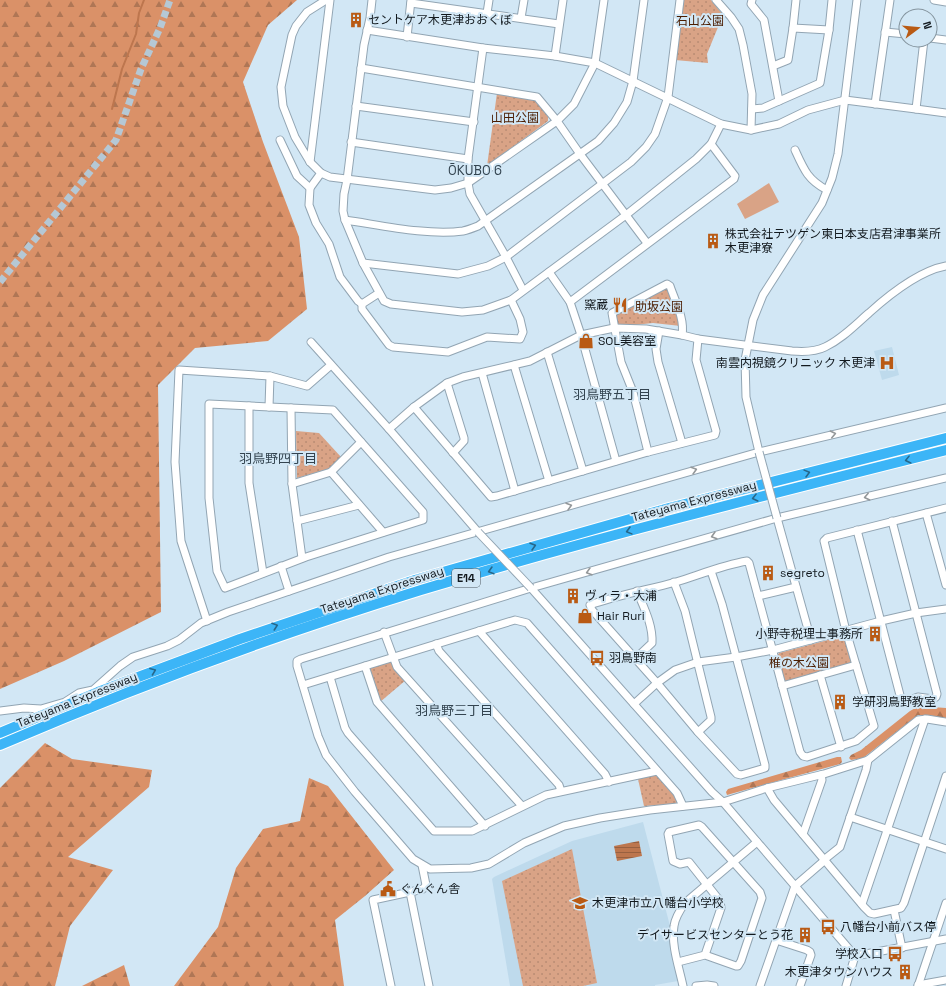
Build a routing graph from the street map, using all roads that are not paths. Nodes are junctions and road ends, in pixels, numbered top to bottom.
1 (326, 0) edge
2 (330, 0) edge
3 (372, 0) edge
4 (489, 0) edge
5 (524, 0) edge
6 (562, 0) edge
7 (604, 0) edge
8 (644, 0) edge
9 (680, 0) edge
10 (716, 0) edge
11 (752, 0) edge
12 (796, 0) edge
13 (832, 0) edge
14 (857, 0) edge
15 (890, 0) edge
16 (934, 0) edge
17 (411, 1) edge
18 (946, 2) edge
19 (449, 4) edge
20 (487, 13) junction
21 (521, 18) junction
22 (559, 24) junction
23 (793, 28) junction
24 (367, 30) junction
25 (828, 30) junction
26 (885, 32) junction
27 (898, 33) edge
28 (407, 37) junction
29 (484, 48) junction
30 (923, 48) edge
31 (555, 56) junction
32 (595, 63) junction
33 (773, 66) junction
34 (361, 68) junction
35 (633, 81) junction
36 (478, 86) junction
37 (668, 98) junction
38 (845, 100) junction
39 (779, 101) junction
40 (875, 104) junction
41 (356, 106) junction
42 (752, 109) junction
43 (916, 109) junction
44 (946, 114) edge
45 (557, 121) junction
46 (474, 122) junction
47 (721, 124) junction
48 (751, 130) junction
49 (280, 140) dead end
50 (352, 142) junction
51 (711, 144) junction
52 (795, 150) dead end
53 (580, 154) junction
54 (468, 159) junction
55 (310, 162) junction
56 (321, 173) junction
57 (347, 180) junction
58 (468, 183) junction
59 (602, 183) junction
60 (310, 188) junction
61 (827, 190) junction
62 (626, 215) junction
63 (345, 220) junction
64 (484, 220) junction
65 (647, 243) junction
66 (506, 257) junction
67 (363, 263) junction
68 (946, 266) edge
69 (549, 272) junction
70 (523, 290) junction
71 (379, 293) junction
72 (511, 300) junction
73 (570, 302) junction
74 (362, 304) junction
75 (614, 328) junction
76 (658, 331) junction
77 (581, 335) junction
78 (682, 335) junction
79 (698, 339) junction
80 (311, 342) dead end
81 (748, 345) junction
82 (547, 352) junction
83 (332, 365) junction
84 (514, 365) junction
85 (482, 373) junction
86 (270, 376) junction
87 (447, 383) junction
88 (249, 406) junction
89 (269, 407) junction
90 (414, 407) junction
91 (291, 408) junction
92 (946, 408) edge
93 (389, 428) junction
94 (946, 438) edge
95 (361, 442) junction
96 (682, 443) junction
97 (946, 450) edge
98 (648, 452) junction
99 (759, 452) junction
100 (453, 453) junction
101 (616, 461) junction
102 (583, 471) junction
103 (331, 472) junction
104 (946, 478) edge
105 (549, 481) junction
106 (292, 484) junction
107 (515, 491) junction
108 (360, 505) junction
109 (946, 508) edge
110 (926, 513) junction
111 (777, 518) junction
112 (297, 521) junction
113 (892, 521) junction
114 (857, 530) junction
115 (383, 532) junction
116 (478, 532) junction
117 (302, 558) junction
118 (281, 566) junction
119 (711, 571) junction
120 (263, 573) junction
121 (674, 582) junction
122 (946, 585) edge
123 (796, 587) junction
124 (531, 588) junction
125 (289, 591) junction
126 (638, 591) junction
127 (758, 596) junction
128 (946, 609) edge
129 (916, 613) junction
130 (206, 621) junction
131 (881, 621) junction
132 (479, 630) junction
133 (846, 631) junction
134 (384, 632) junction
135 (811, 640) junction
136 (436, 644) junction
137 (773, 650) junction
138 (393, 657) junction
139 (736, 657) junction
140 (634, 659) junction
141 (698, 662) junction
142 (856, 665) junction
143 (365, 666) junction
144 (820, 675) junction
145 (330, 677) junction
146 (657, 683) junction
147 (303, 685) junction
148 (782, 686) junction
149 (634, 704) junction
150 (0, 711) edge
151 (925, 719) junction
152 (946, 722) edge
153 (698, 732) junction
154 (0, 733) edge
155 (0, 745) edge
156 (841, 747) junction
157 (868, 760) junction
158 (657, 771) junction
159 (821, 775) junction
160 (946, 776) edge
161 (609, 782) junction
162 (767, 788) junction
163 (561, 792) junction
164 (723, 802) junction
165 (522, 806) junction
166 (683, 806) junction
167 (850, 817) junction
168 (484, 826) junction
169 (888, 829) junction
170 (803, 834) junction
171 (757, 842) junction
172 (924, 842) junction
173 (946, 849) edge
174 (825, 860) junction
175 (734, 862) junction
176 (422, 865) junction
177 (707, 884) junction
178 (796, 886) junction
179 (410, 892) junction
180 (862, 904) junction
181 (946, 904) edge
182 (894, 910) junction
183 (946, 939) edge
184 (776, 940) junction
185 (933, 942) junction
186 (902, 948) junction
187 (705, 955) junction
188 (855, 956) junction
189 (678, 962) junction
190 (946, 980) edge
191 (391, 986) edge
192 (429, 986) edge
193 (683, 986) edge
194 (696, 986) edge
195 (714, 986) edge
196 (760, 986) edge
197 (800, 986) edge
198 (846, 986) edge
199 (918, 986) edge

1 - 55 street
2 - 55 street
3 - 24 street
4 - 20 street
5 - 21 street
6 - 22 street
7 - 32 street
8 - 35 street
9 - 37 street
10 - 42 street
11 - 33 street
12 - 23 street
13 - 25 street
14 - 38 street
15 - 26 street
16 - 18 street
17 - 19 street
17 - 28 street
19 - 20 street
20 - 21 street
21 - 22 street
22 - 31 street
23 - 25 street
23 - 33 street
24 - 28 street
24 - 34 street
25 - 39 street
26 - 27 street
26 - 40 street
28 - 29 street
29 - 31 street
29 - 36 street
30 - 43 street
31 - 32 street
32 - 35 street
32 - 45 street
33 - 39 street
34 - 36 street
34 - 41 street
35 - 37 street
35 - 53 street
36 - 45 street
36 - 46 street
37 - 47 street
37 - 59 street
38 - 40 street
38 - 48 street
38 - 61 street
39 - 42 street
40 - 43 street
41 - 46 street
41 - 50 street
42 - 48 street
43 - 44 street
45 - 53 street
45 - 58 street
46 - 54 street
47 - 48 street
47 - 51 street
49 - 60 street
50 - 54 street
50 - 57 street
51 - 62 street
51 - 65 street
52 - 61 street
53 - 59 street
53 - 64 street
54 - 58 street
55 - 56 street
56 - 57 street
56 - 60 street
57 - 58 street
57 - 63 street
58 - 64 street
59 - 62 street
59 - 66 street
60 - 74 street
61 - 81 street
62 - 65 street
62 - 69 street
63 - 64 street
63 - 67 street
64 - 66 street
65 - 73 street
66 - 67 street
66 - 70 street
67 - 71 street
68 - 81 street
69 - 70 street
69 - 73 street
70 - 72 street
71 - 72 street
71 - 74 street
72 - 74 street
73 - 77 street
75 - 76 street
75 - 77 street
75 - 78 street
75 - 98 street
76 - 78 street
76 - 96 street
77 - 82 street
77 - 101 street
78 - 79 street
79 - 81 street
79 - 96 street
80 - 83 street
81 - 99 street
82 - 84 street
82 - 102 street
83 - 86 street
83 - 93 street
84 - 85 street
84 - 105 street
85 - 87 street
85 - 107 street
86 - 89 street
86 - 130 street
87 - 90 street
87 - 100 street
88 - 89 street
88 - 120 street
88 - 120 street
89 - 91 street
90 - 93 street
90 - 100 street
91 - 95 street
91 - 106 street
99 -> 92 street
93 - 116 street
154 -> 94 highway, Tateyama Expressway / E14
95 - 103 street
95 - 115 street
96 - 98 street
97 -> 155 highway, Tateyama Expressway / E14
98 - 101 street
99 - 111 street, bridge
116 -> 99 street
100 - 107 street
101 - 102 street
102 - 105 street
103 - 106 street
103 - 108 street
104 -> 111 street
105 - 107 street
106 - 112 street
108 - 112 street
108 - 115 street
109 - 110 street
110 - 113 street
110 - 122 street
111 - 123 street
111 -> 124 street
112 - 117 street
113 - 114 street
113 - 129 street
114 - 131 street
114 - 133 street
115 - 117 street
116 - 124 street, bridge
116 - 125 street
117 - 118 street
118 - 120 street
118 - 125 street
119 - 121 street
119 - 127 street
119 - 139 street
121 - 126 street
121 - 141 street
123 - 127 street
123 - 135 street
124 - 134 street
124 - 149 street
125 - 130 street
126 - 140 street
126 - 140 street
127 - 137 street
128 - 129 street
129 - 131 street
129 - 131 street
130 - 150 street
131 - 133 street
132 - 136 street
132 - 158 street
132 - 161 street
133 - 135 street
133 - 142 street
134 - 138 street
134 - 147 street
135 - 137 street
136 - 138 street
136 - 163 street
137 - 139 street
137 - 148 street
138 - 143 street
138 - 165 street
139 - 141 street
139 - 153 street
140 - 146 street
141 - 146 street
141 - 153 street
142 - 144 street
142 - 156 street
143 - 145 street
143 - 168 street
144 - 148 street
144 - 156 street
145 - 147 street
145 - 168 street
146 - 149 street
146 - 153 street
147 - 176 street
148 - 156 street
149 - 164 street
151 - 152 street
151 - 157 street
151 - 169 street
157 - 159 street
157 - 167 street
158 - 161 street
158 - 166 street
159 - 162 street
159 - 170 street
160 - 172 street
161 - 163 street
162 - 164 street
162 - 170 street
163 - 165 street
164 - 166 street
164 - 171 street
165 - 168 street
166 - 176 street
167 - 169 street
167 - 174 street
169 - 172 street
169 - 180 street
170 - 174 street
171 - 175 street
171 - 178 street
172 - 173 street
172 - 182 street
174 - 178 street
174 - 180 street
175 - 177 street
175 - 177 street
175 - 187 street
176 - 179 street
177 - 187 street
177 - 189 street
178 - 184 street
178 - 188 street
179 - 191 street
179 - 192 street
180 - 182 street
181 - 185 street
182 - 186 street
183 - 185 street
184 - 196 street
184 - 197 street
185 - 186 street
185 - 199 street
186 - 188 street
187 - 189 street
188 - 198 street
189 - 193 street
190 - 199 street
194 - 195 street

